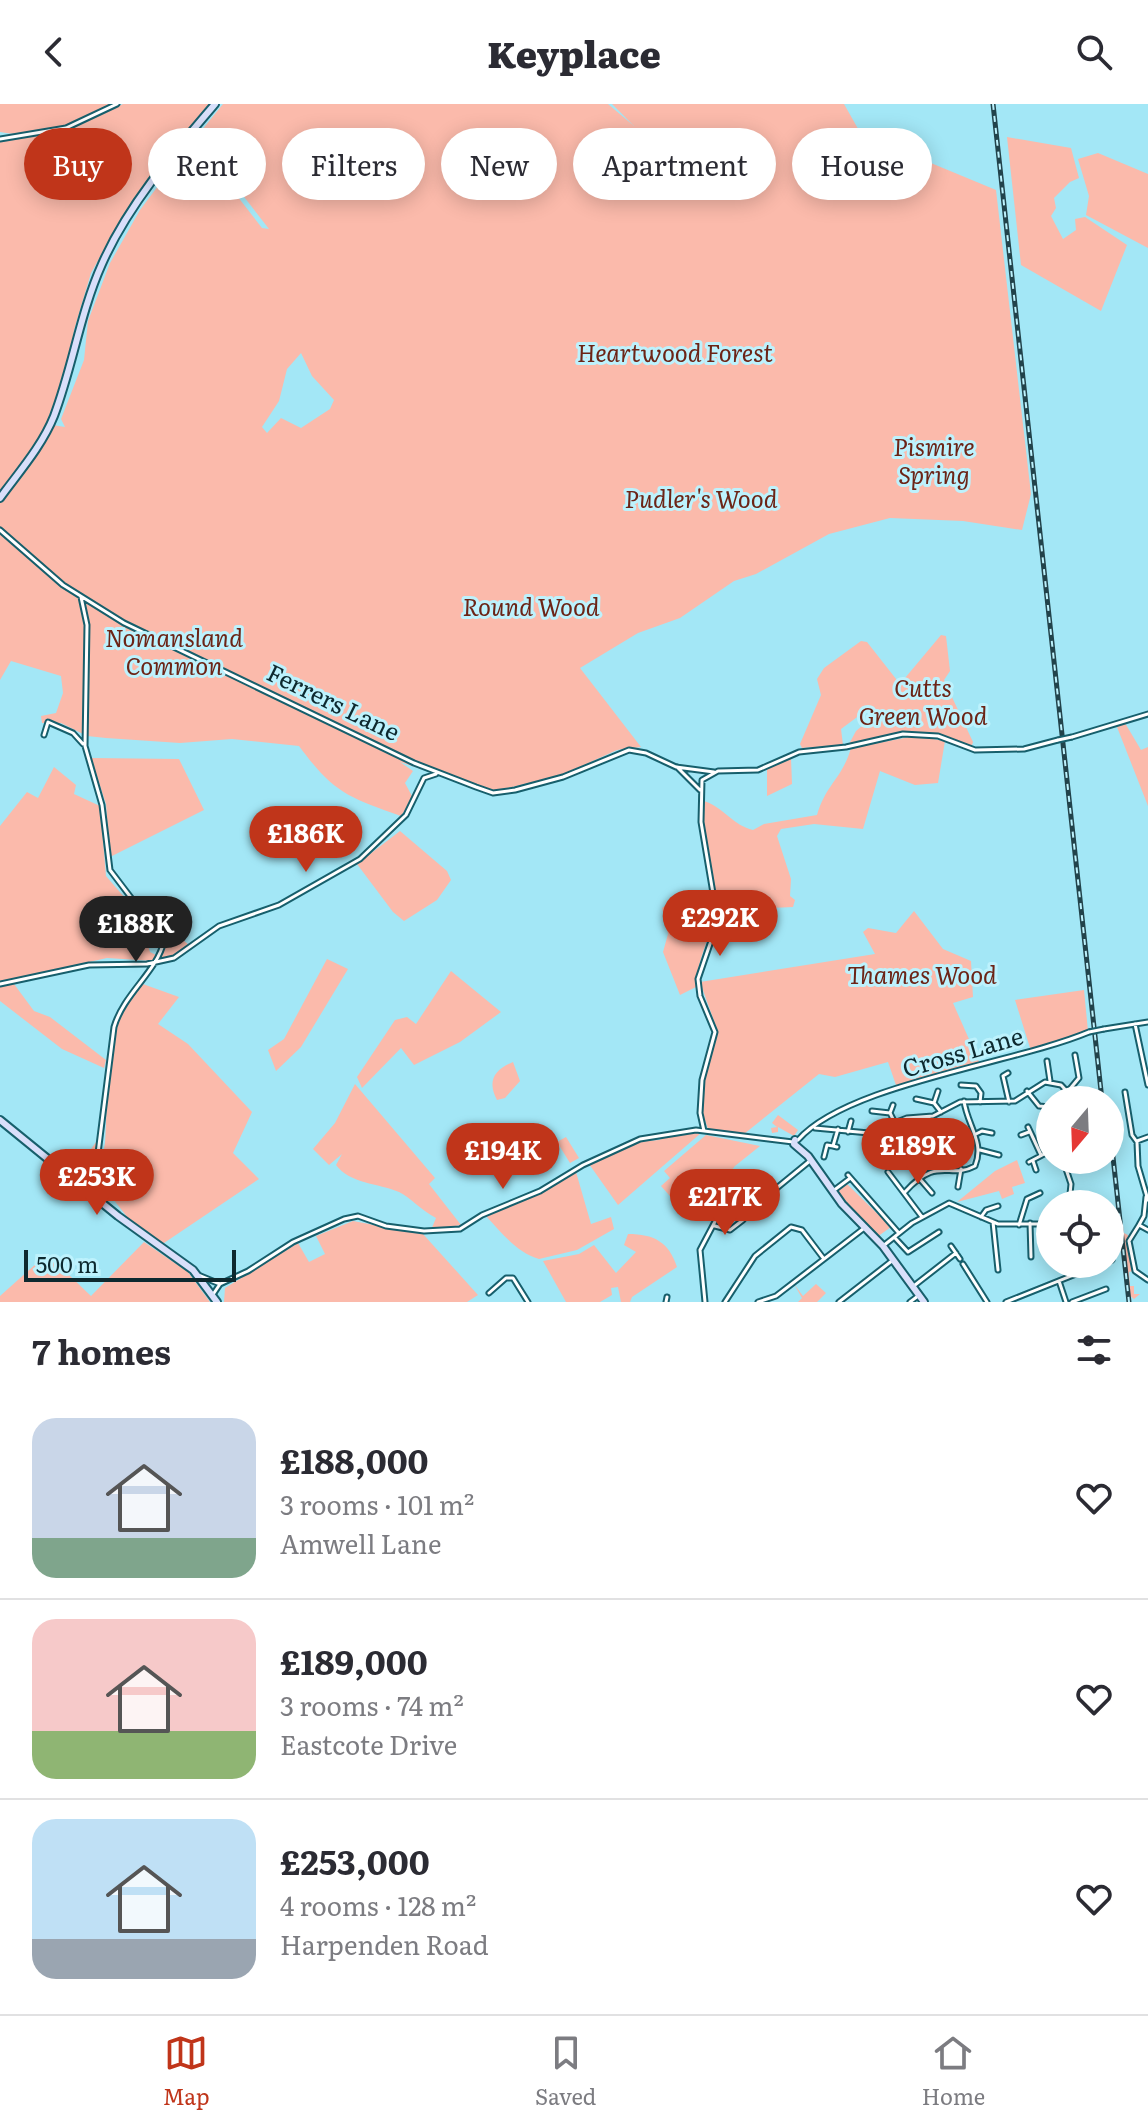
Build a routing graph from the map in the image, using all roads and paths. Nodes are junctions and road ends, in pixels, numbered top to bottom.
1 (117, 104) edge
2 (215, 104) edge
3 (0, 137) edge
4 (0, 498) edge
5 (0, 530) edge
6 (81, 597) junction
7 (1148, 714) edge
8 (85, 734) junction
9 (44, 735) dead end
10 (76, 736) junction
11 (85, 746) junction
12 (676, 767) junction
13 (714, 772) junction
14 (438, 773) junction
15 (700, 790) junction
16 (154, 963) junction
17 (0, 984) edge
18 (1148, 1022) edge
19 (1135, 1024) junction
20 (1075, 1055) dead end
21 (1047, 1061) dead end
22 (1008, 1073) dead end
23 (978, 1081) dead end
24 (1050, 1081) junction
25 (961, 1085) dead end
26 (1148, 1085) edge
27 (976, 1086) junction
28 (1062, 1086) edge
29 (1072, 1086) edge
30 (938, 1091) dead end
31 (1027, 1091) junction
32 (1125, 1092) dead end
33 (916, 1099) dead end
34 (964, 1101) junction
35 (980, 1102) junction
36 (1009, 1102) junction
37 (1036, 1102) edge
38 (934, 1103) junction
39 (893, 1105) dead end
40 (872, 1111) dead end
41 (941, 1112) junction
42 (890, 1113) junction
43 (929, 1117) junction
44 (0, 1120) edge
45 (851, 1121) dead end
46 (895, 1123) junction
47 (815, 1128) junction
48 (838, 1129) junction
49 (704, 1131) junction
50 (848, 1132) junction
51 (874, 1132) junction
52 (992, 1133) dead end
53 (976, 1134) junction
54 (902, 1135) dead end
55 (931, 1135) junction
56 (1021, 1135) dead end
57 (1148, 1137) edge
58 (1137, 1141) junction
59 (796, 1142) junction
60 (964, 1142) dead end
61 (1036, 1145) edge
62 (980, 1150) junction
63 (999, 1155) dead end
64 (824, 1157) dead end
65 (1036, 1158) edge
66 (811, 1160) junction
67 (888, 1163) dead end
68 (961, 1169) junction
69 (1036, 1170) dead end
70 (888, 1172) dead end
71 (919, 1178) junction
72 (958, 1187) dead end
73 (833, 1191) junction
74 (905, 1192) junction
75 (932, 1193) dead end
76 (1036, 1195) edge
77 (767, 1196) junction
78 (1147, 1198) edge
79 (101, 1201) junction
80 (998, 1206) dead end
81 (751, 1216) dead end
82 (922, 1217) junction
83 (981, 1217) junction
84 (743, 1220) dead end
85 (993, 1222) junction
86 (1030, 1223) junction
87 (1036, 1223) edge
88 (1019, 1225) junction
89 (1139, 1225) junction
90 (715, 1226) junction
91 (866, 1227) junction
92 (1148, 1230) edge
93 (939, 1232) dead end
94 (899, 1233) junction
95 (894, 1237) junction
96 (883, 1246) junction
97 (951, 1246) dead end
98 (956, 1253) junction
99 (1031, 1257) dead end
100 (824, 1259) junction
101 (893, 1260) junction
102 (998, 1270) dead end
103 (197, 1275) junction
104 (1066, 1278) edge
105 (1148, 1280) edge
106 (1059, 1281) junction
107 (220, 1284) junction
108 (912, 1288) junction
109 (1106, 1289) dead end
110 (489, 1293) dead end
111 (214, 1299) edge
112 (921, 1299) edge
113 (726, 1300) edge
114 (528, 1302) edge
115 (705, 1302) edge
116 (734, 1302) edge
117 (758, 1302) edge
118 (839, 1302) edge
119 (910, 1302) edge
120 (987, 1302) edge
121 (1006, 1302) edge
122 (1066, 1302) edge
123 (1072, 1302) edge

1 - 3 street
2 - 4 street
5 - 6 street, Ferrers Lane
6 - 8 street
6 - 14 street, Ferrers Lane
7 - 13 street, Ferrers Lane, bridge
8 - 10 street
8 - 11 street
9 - 10 street
10 - 11 street
11 - 16 street
12 - 13 street, Ferrers Lane
12 - 14 street, Ferrers Lane
12 - 15 street, Ferrers Lane
13 - 15 street
14 - 16 street
15 - 49 street
16 - 17 street
16 - 79 street
18 - 19 street, Cross Lane
19 - 26 street
19 - 47 street, Cross Lane, bridge
20 - 29 street
21 - 24 street
22 - 36 street
23 - 27 street
24 - 28 street
24 - 31 street
25 - 27 street
27 - 35 street
30 - 38 street
31 - 36 street
31 - 37 street
32 - 58 street
33 - 38 street
34 - 35 street
34 - 41 street
34 - 53 street
35 - 36 street
38 - 41 street
39 - 42 street
40 - 42 street
41 - 43 street
42 - 46 street
43 - 46 street
43 - 55 street
44 - 79 street
45 - 50 street
46 - 51 street
47 - 48 street
47 - 59 street, Cross Lane
48 - 50 street
48 - 64 street
49 - 59 street
49 - 107 street
50 - 51 street
51 - 67 street
52 - 53 street
53 - 62 street
54 - 55 street
55 - 60 street
56 - 61 street
57 - 58 street
58 - 78 street
59 - 66 street
62 - 63 street
62 - 68 street
65 - 69 street
66 - 73 street
66 - 77 street
68 - 71 street
68 - 72 street
70 - 74 street
71 - 74 street
71 - 75 street
73 - 91 street
73 - 94 street
74 - 82 street
76 - 88 street
77 - 81 street
77 - 90 street
78 - 89 street
79 - 103 street
80 - 83 street
82 - 83 street
82 - 94 street
83 - 85 street
84 - 90 street
85 - 88 street
85 - 102 street
86 - 87 street
86 - 88 street
86 - 99 street
89 - 92 street
89 - 105 street
90 - 115 street
91 - 96 street
91 - 100 street
93 - 95 street
94 - 95 street
95 - 96 street
96 - 101 street
97 - 98 street
98 - 108 street
98 - 120 street
100 - 113 street
100 - 117 street
101 - 108 street
101 - 118 street
103 - 107 street
103 - 111 street
104 - 106 street
106 - 121 street
106 - 122 street
107 - 111 street
108 - 112 street
109 - 123 street
110 - 114 street
112 - 119 street
113 - 116 street

